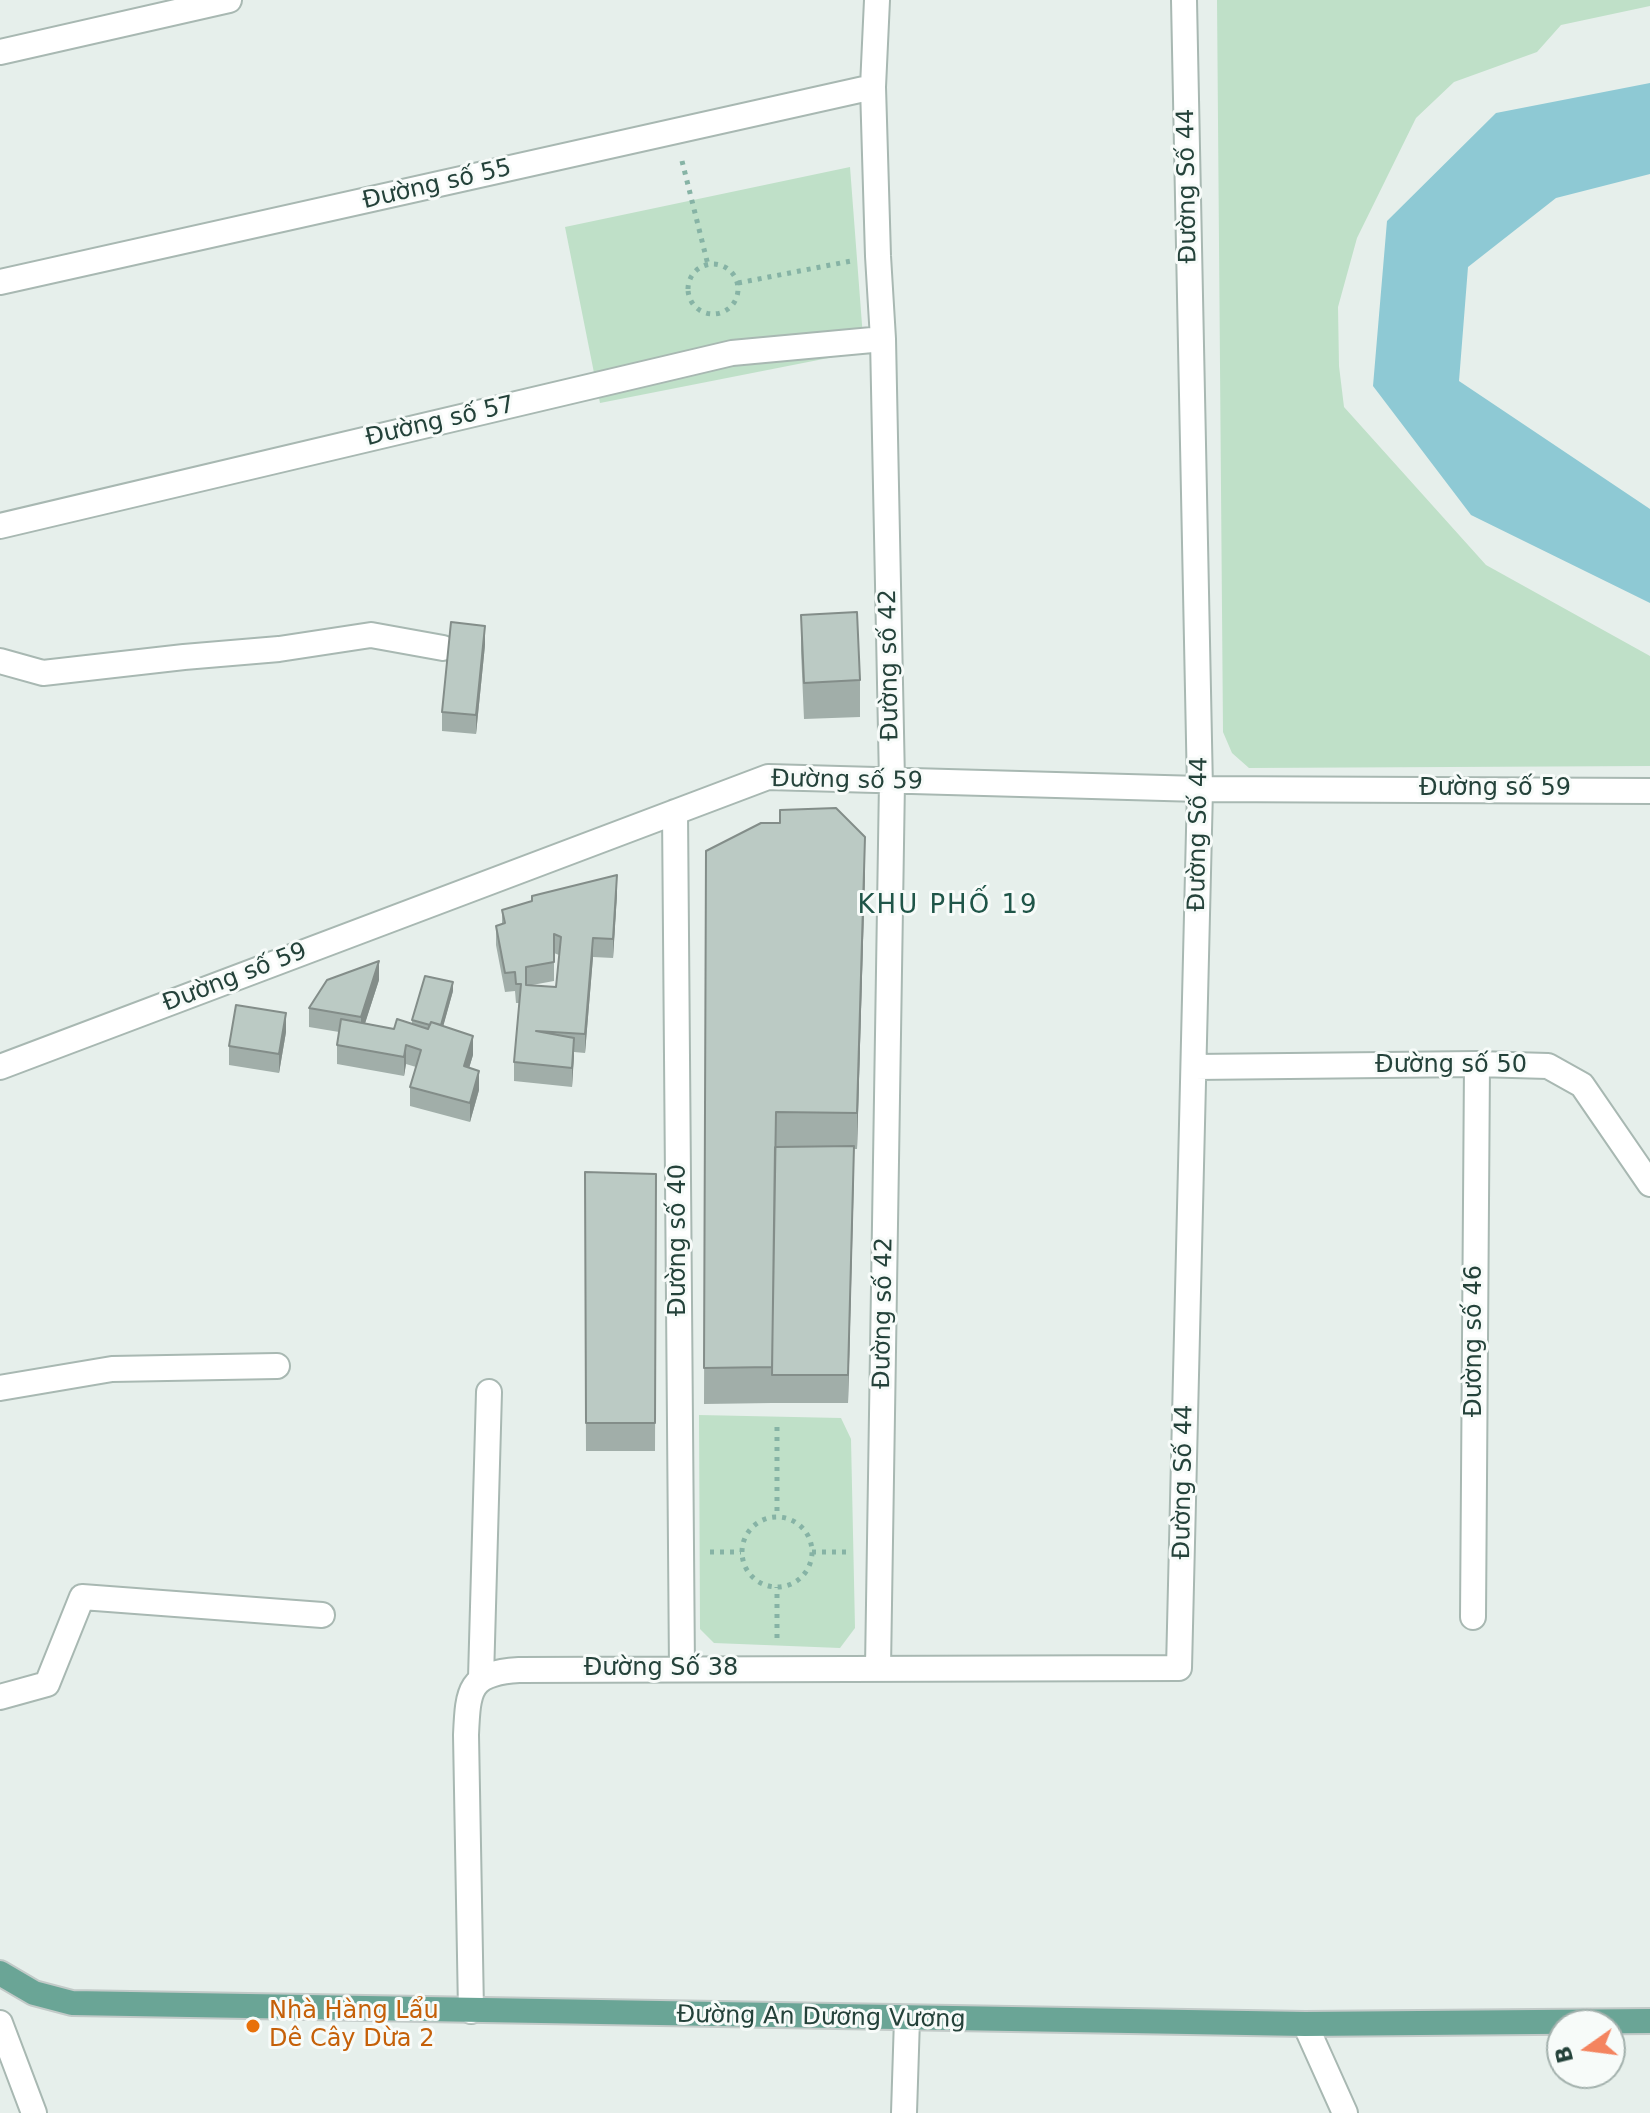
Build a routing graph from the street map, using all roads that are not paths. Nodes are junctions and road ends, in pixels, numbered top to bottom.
1 (229, 0) edge
2 (877, 0) edge
3 (1184, 0) edge
4 (0, 52) edge
5 (873, 87) junction
6 (0, 282) edge
7 (883, 339) junction
8 (0, 526) edge
9 (443, 648) dead end
10 (0, 661) edge
11 (892, 781) junction
12 (1200, 789) junction
13 (1650, 791) edge
14 (675, 812) junction
15 (1477, 1064) junction
16 (0, 1067) edge
17 (1195, 1067) junction
18 (1650, 1184) edge
19 (277, 1366) dead end
20 (0, 1388) edge
21 (489, 1392) dead end
22 (322, 1615) dead end
23 (1473, 1617) dead end
24 (878, 1667) junction
25 (1179, 1668) joint
26 (682, 1669) junction
27 (481, 1678) junction
28 (0, 1697) edge
29 (0, 1973) edge
30 (471, 2011) junction
31 (907, 2019) junction
32 (1650, 2021) edge
33 (0, 2023) edge
34 (1305, 2024) junction
35 (34, 2113) edge
36 (904, 2113) edge
37 (1345, 2113) edge

1 - 4 street
2 - 5 street, Đường số 42
3 - 12 street, Đường Số 44
5 - 6 street, Đường số 55
5 - 7 street, Đường số 42
7 - 8 street, Đường số 57
7 - 11 street, Đường số 42
9 - 10 street
11 - 12 street, Đường số 59
11 - 14 street, Đường số 59
11 - 24 street, Đường số 42
12 - 13 street, Đường số 59
12 - 17 street, Đường Số 44
14 - 16 street, Đường số 59
14 - 26 street, Đường số 40
15 - 17 street, Đường số 50
15 - 18 street, Đường số 50
15 - 23 street, Đường số 46
17 - 25 street, Đường Số 44
19 - 20 street
21 - 27 street
22 - 28 street
24 - 25 street, Đường Số 38
24 - 26 street, Đường Số 38
26 - 27 street, Đường Số 38
27 - 30 street
29 - 30 main road, Đường An Dương Vương
30 - 31 main road, Đường An Dương Vương
31 - 34 main road, Đường An Dương Vương
31 - 36 street
32 - 34 main road, Đường An Dương Vương
33 - 35 street
34 - 37 street

